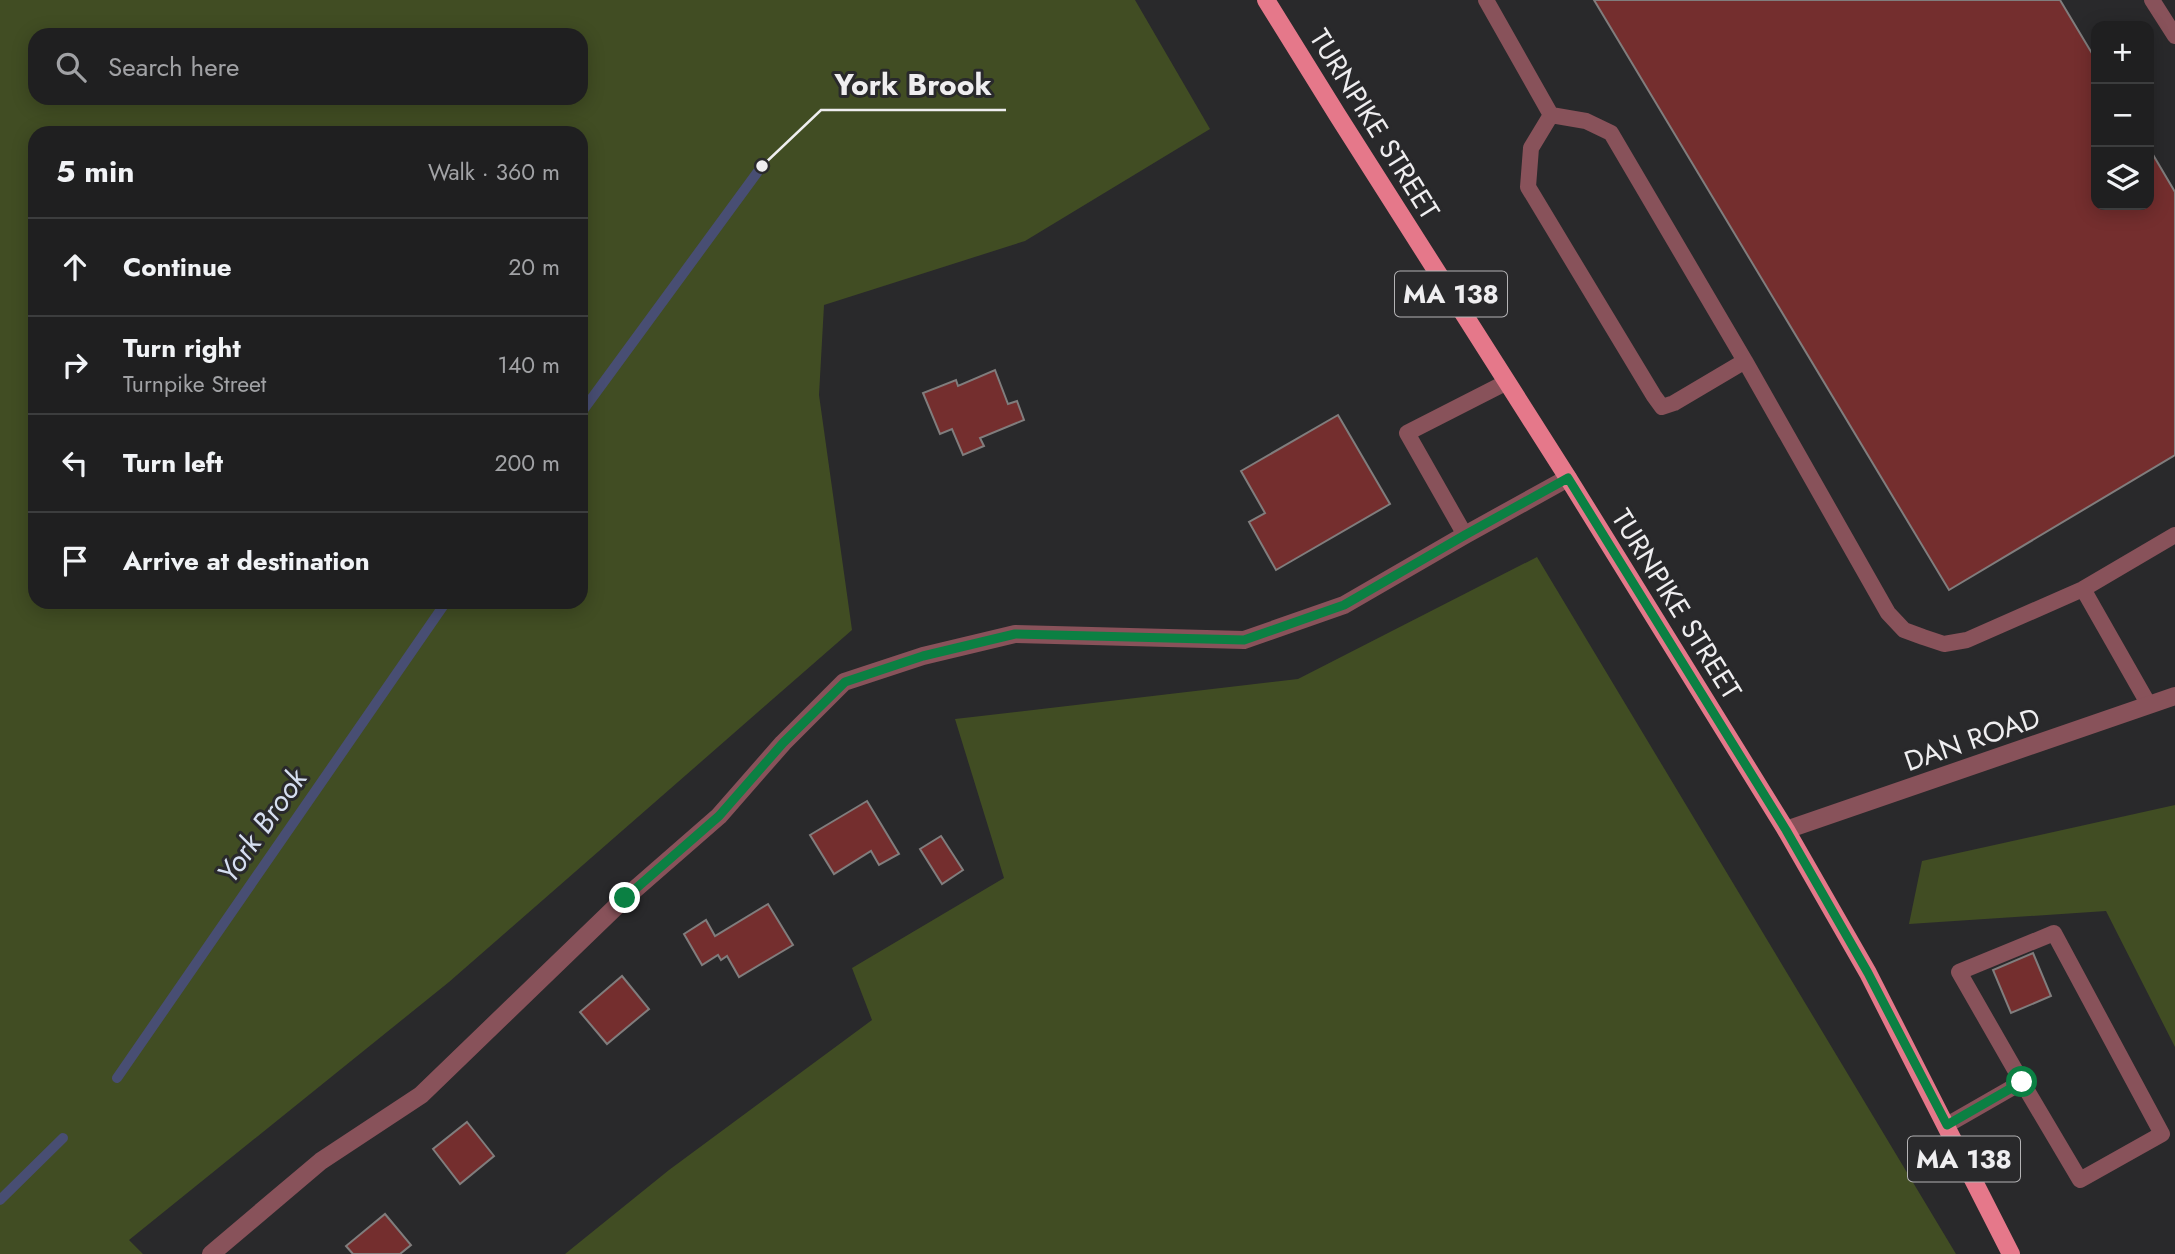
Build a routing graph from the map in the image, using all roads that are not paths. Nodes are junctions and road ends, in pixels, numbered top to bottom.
1 (1266, 0) edge
2 (1486, 0) edge
3 (2152, 0) edge
4 (2175, 36) edge
5 (1551, 115) junction
6 (1745, 361) junction
7 (1507, 382) junction
8 (1568, 478) junction
9 (1465, 535) junction
10 (2175, 535) edge
11 (2083, 589) junction
12 (2175, 696) edge
13 (2149, 705) junction
14 (1786, 830) junction
15 (2022, 1082) junction
16 (1947, 1125) junction
17 (211, 1254) edge
18 (2011, 1254) edge

1 - 7 main road, TURNPIKE STREET / MA 138
2 - 5 lane
3 - 4 lane
5 - 6 lane
5 - 6 lane
6 - 11 lane
7 - 8 main road, TURNPIKE STREET / MA 138
7 - 9 lane
8 - 9 street
8 - 14 main road, TURNPIKE STREET / MA 138
9 - 17 street
10 - 11 lane
11 - 13 lane
12 - 13 street, DAN ROAD
13 - 14 street, DAN ROAD
14 - 16 main road, TURNPIKE STREET / MA 138
15 - 15 lane
15 - 16 lane
16 - 18 main road, TURNPIKE STREET / MA 138

